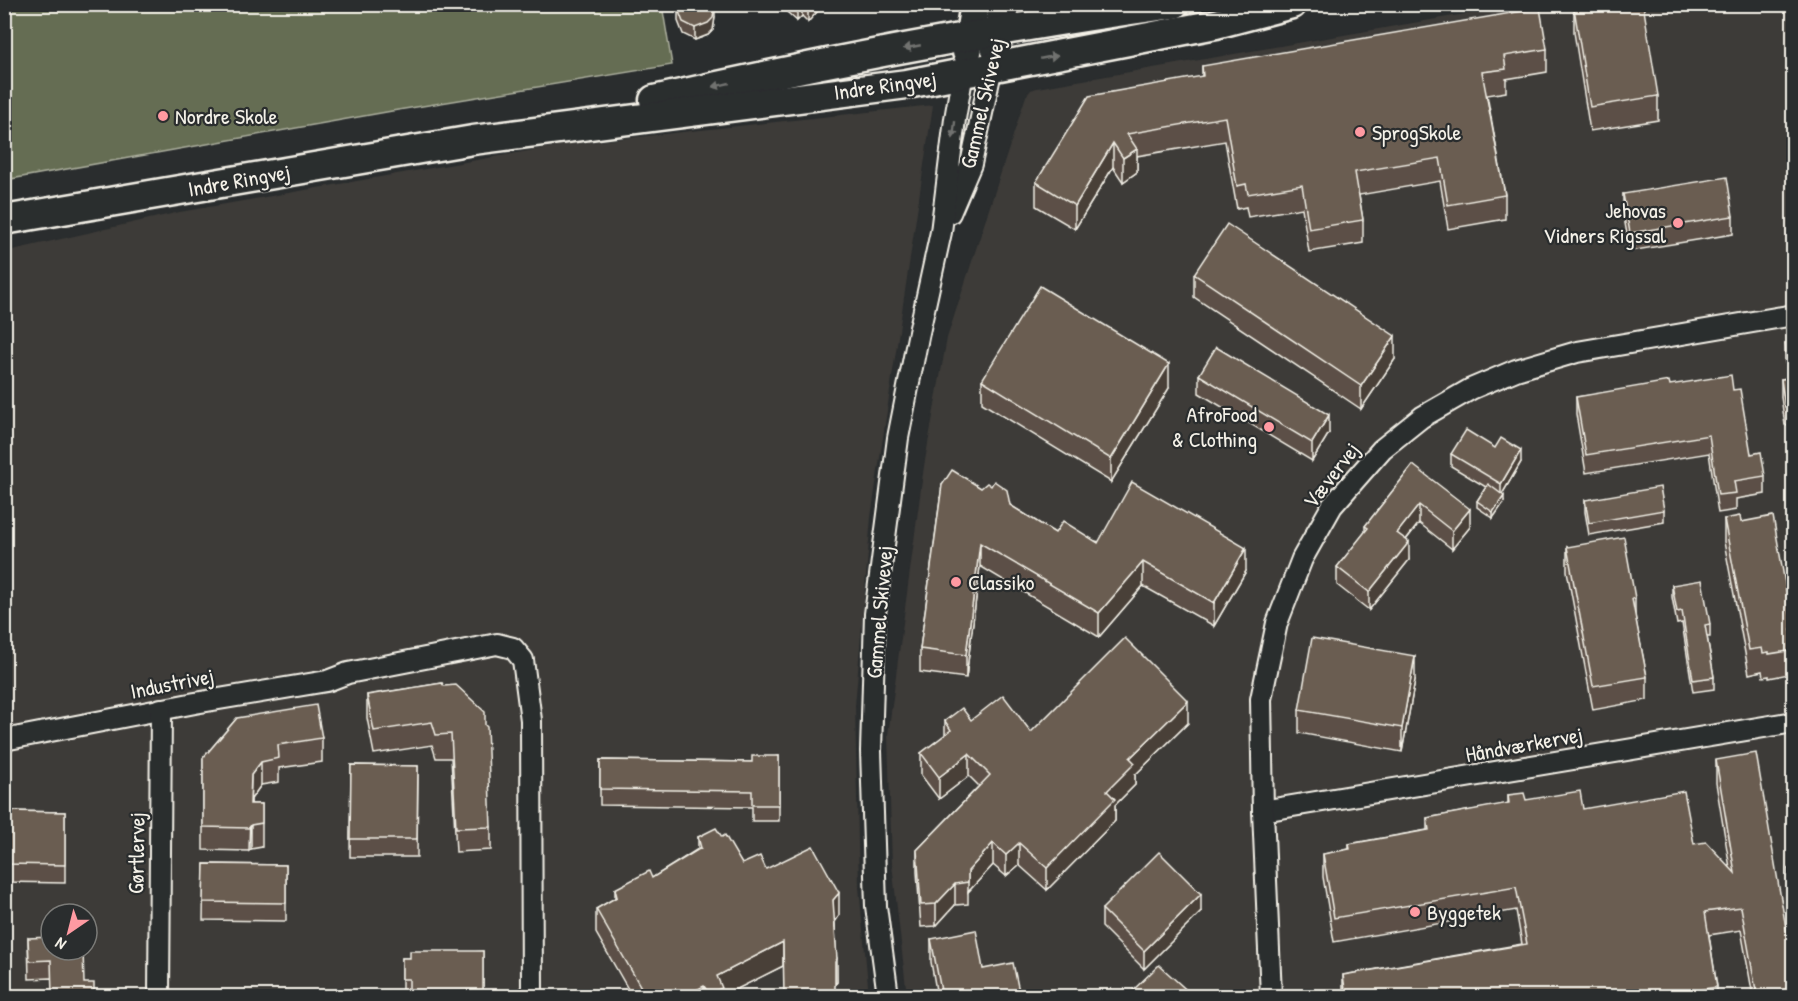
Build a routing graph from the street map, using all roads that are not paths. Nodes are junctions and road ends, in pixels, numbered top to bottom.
1 (975, 4) edge
2 (1174, 4) edge
3 (1292, 4) edge
4 (1001, 18) edge
5 (969, 36) junction
6 (992, 67) junction
7 (963, 72) junction
8 (473, 140) junction
9 (4, 220) edge
10 (941, 232) junction
11 (1794, 315) edge
12 (161, 709) junction
13 (1794, 722) edge
14 (4, 740) edge
15 (1263, 811) junction
16 (159, 996) edge
17 (532, 996) edge
18 (888, 996) edge
19 (1271, 996) edge

1 - 5 street, Gammel Skivevej
2 - 4 street, Indre Ringvej
6 -> 3 street, Indre Ringvej
4 - 5 street, Indre Ringvej
4 - 6 street, Gammel Skivevej
5 - 7 street, Gammel Skivevej
5 -> 8 street, Indre Ringvej
6 - 7 street, Indre Ringvej
6 - 10 street, Gammel Skivevej
7 - 8 street, Indre Ringvej
7 -> 10 street, Gammel Skivevej
8 - 9 street, Indre Ringvej
10 - 18 street, Gammel Skivevej
11 - 15 street, Vævervej
12 - 14 street, Industrivej
12 - 16 street, Gørtlervej
12 - 17 street, Industrivej
13 - 15 street, Håndværkervej
15 - 19 street, Vævervej

